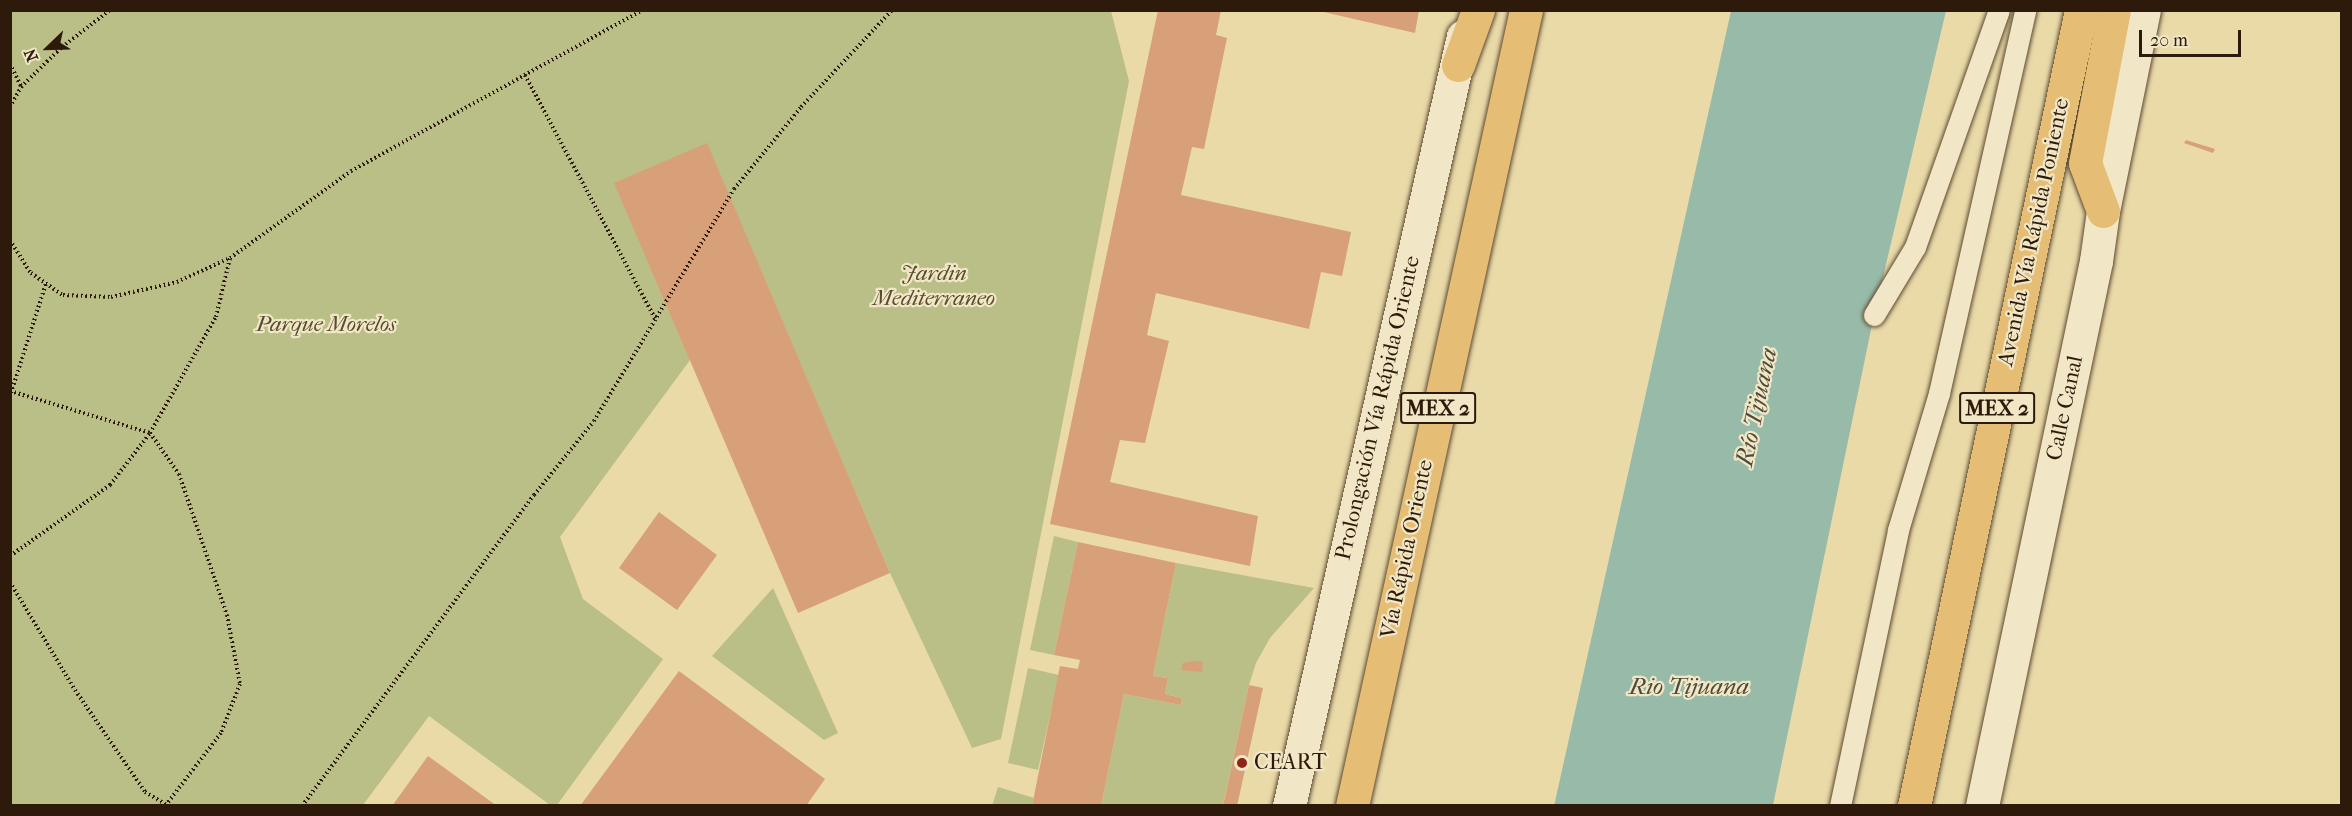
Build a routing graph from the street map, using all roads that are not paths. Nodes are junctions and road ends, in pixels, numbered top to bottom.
1 (1467, 10) edge
2 (1478, 10) edge
3 (1526, 10) edge
4 (2000, 10) edge
5 (2025, 10) edge
6 (2081, 10) edge
7 (2114, 10) edge
8 (2144, 10) edge
9 (1458, 65) junction
10 (2103, 211) junction
11 (1874, 315) dead end
12 (1289, 806) edge
13 (1352, 806) edge
14 (1840, 806) edge
15 (1914, 806) edge
16 (1982, 806) edge

1 - 9 main road, Prolongación Vía Rápida Oriente
2 - 9 highway
3 - 13 highway, Vía Rápida Oriente / MEX 2
4 - 11 lane
5 - 14 lane
6 - 15 highway, Avenida Vía Rápida Poniente / MEX 2
7 - 10 highway
8 - 10 main road, Calle Canal
9 - 12 main road, Prolongación Vía Rápida Oriente
10 - 16 main road, Calle Canal

